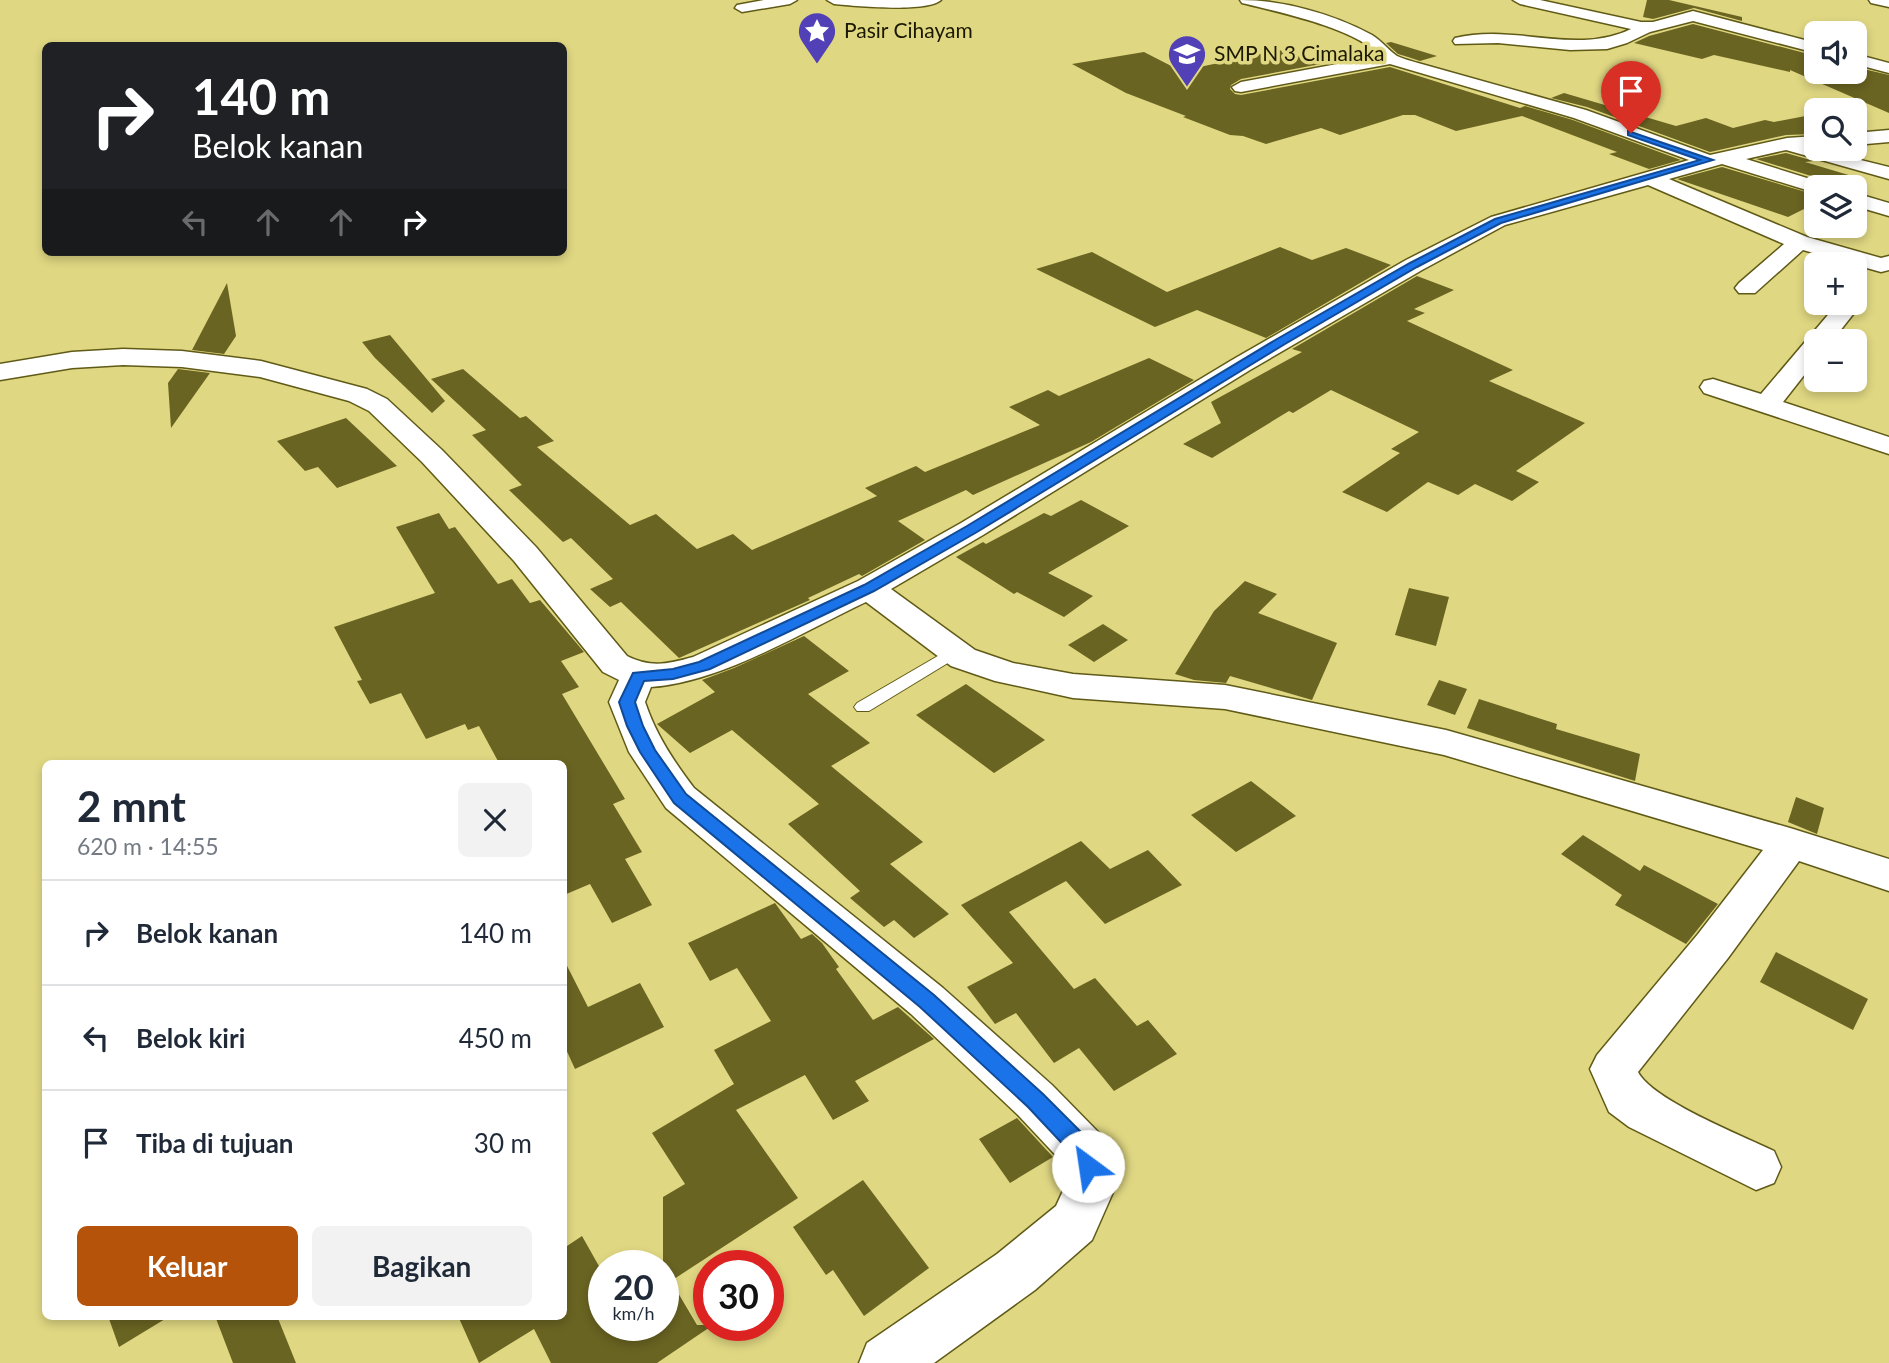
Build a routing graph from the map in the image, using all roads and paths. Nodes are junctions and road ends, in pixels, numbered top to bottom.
1 (790, 0) edge
2 (834, 0) edge
3 (934, 0) edge
4 (1247, 0) edge
5 (1520, 0) edge
6 (1876, 0) edge
7 (1889, 3) edge
8 (742, 8) dead end
9 (1725, 9) dead end
10 (1693, 16) junction
11 (1653, 27) junction
12 (1461, 41) dead end
13 (1804, 45) edge
14 (1391, 59) junction
15 (1867, 62) edge
16 (1889, 68) edge
17 (1241, 87) dead end
18 (1889, 136) edge
19 (1867, 138) edge
20 (1804, 143) edge
21 (1787, 144) junction
22 (1715, 159) junction
23 (1889, 173) edge
24 (1650, 178) junction
25 (1804, 184) edge
26 (1867, 203) edge
27 (1889, 209) edge
28 (1799, 242) junction
29 (1885, 264) edge
30 (1867, 284) edge
31 (1747, 288) dead end
32 (1840, 315) edge
33 (1828, 329) edge
34 (1804, 358) edge
35 (0, 372) edge
36 (1713, 387) dead end
37 (1766, 405) junction
38 (1889, 414) edge
39 (1879, 443) edge
40 (869, 588) junction
41 (954, 651) junction
42 (638, 676) junction
43 (863, 707) dead end
44 (1790, 843) junction
45 (1889, 875) edge
46 (1756, 1167) dead end
47 (887, 1363) edge

1 - 8 street
2 - 3 street
4 - 14 street
5 - 11 street
6 - 7 street
9 - 10 street
10 - 11 street
10 - 13 street
11 - 12 street
14 - 17 street
14 - 22 street
15 - 16 street
18 - 19 street
20 - 21 street
21 - 22 street
21 - 23 street
22 - 24 street
22 - 25 street
24 - 28 street
24 - 40 street
26 - 27 street
28 - 29 street
28 - 31 street
29 - 30 street
32 - 33 street
34 - 37 street
35 - 42 street
36 - 37 street
37 - 39 street
38 - 39 street
40 - 41 street
40 - 42 street
41 - 43 lane
41 - 44 street
42 - 47 street
44 - 45 street
44 - 46 street

